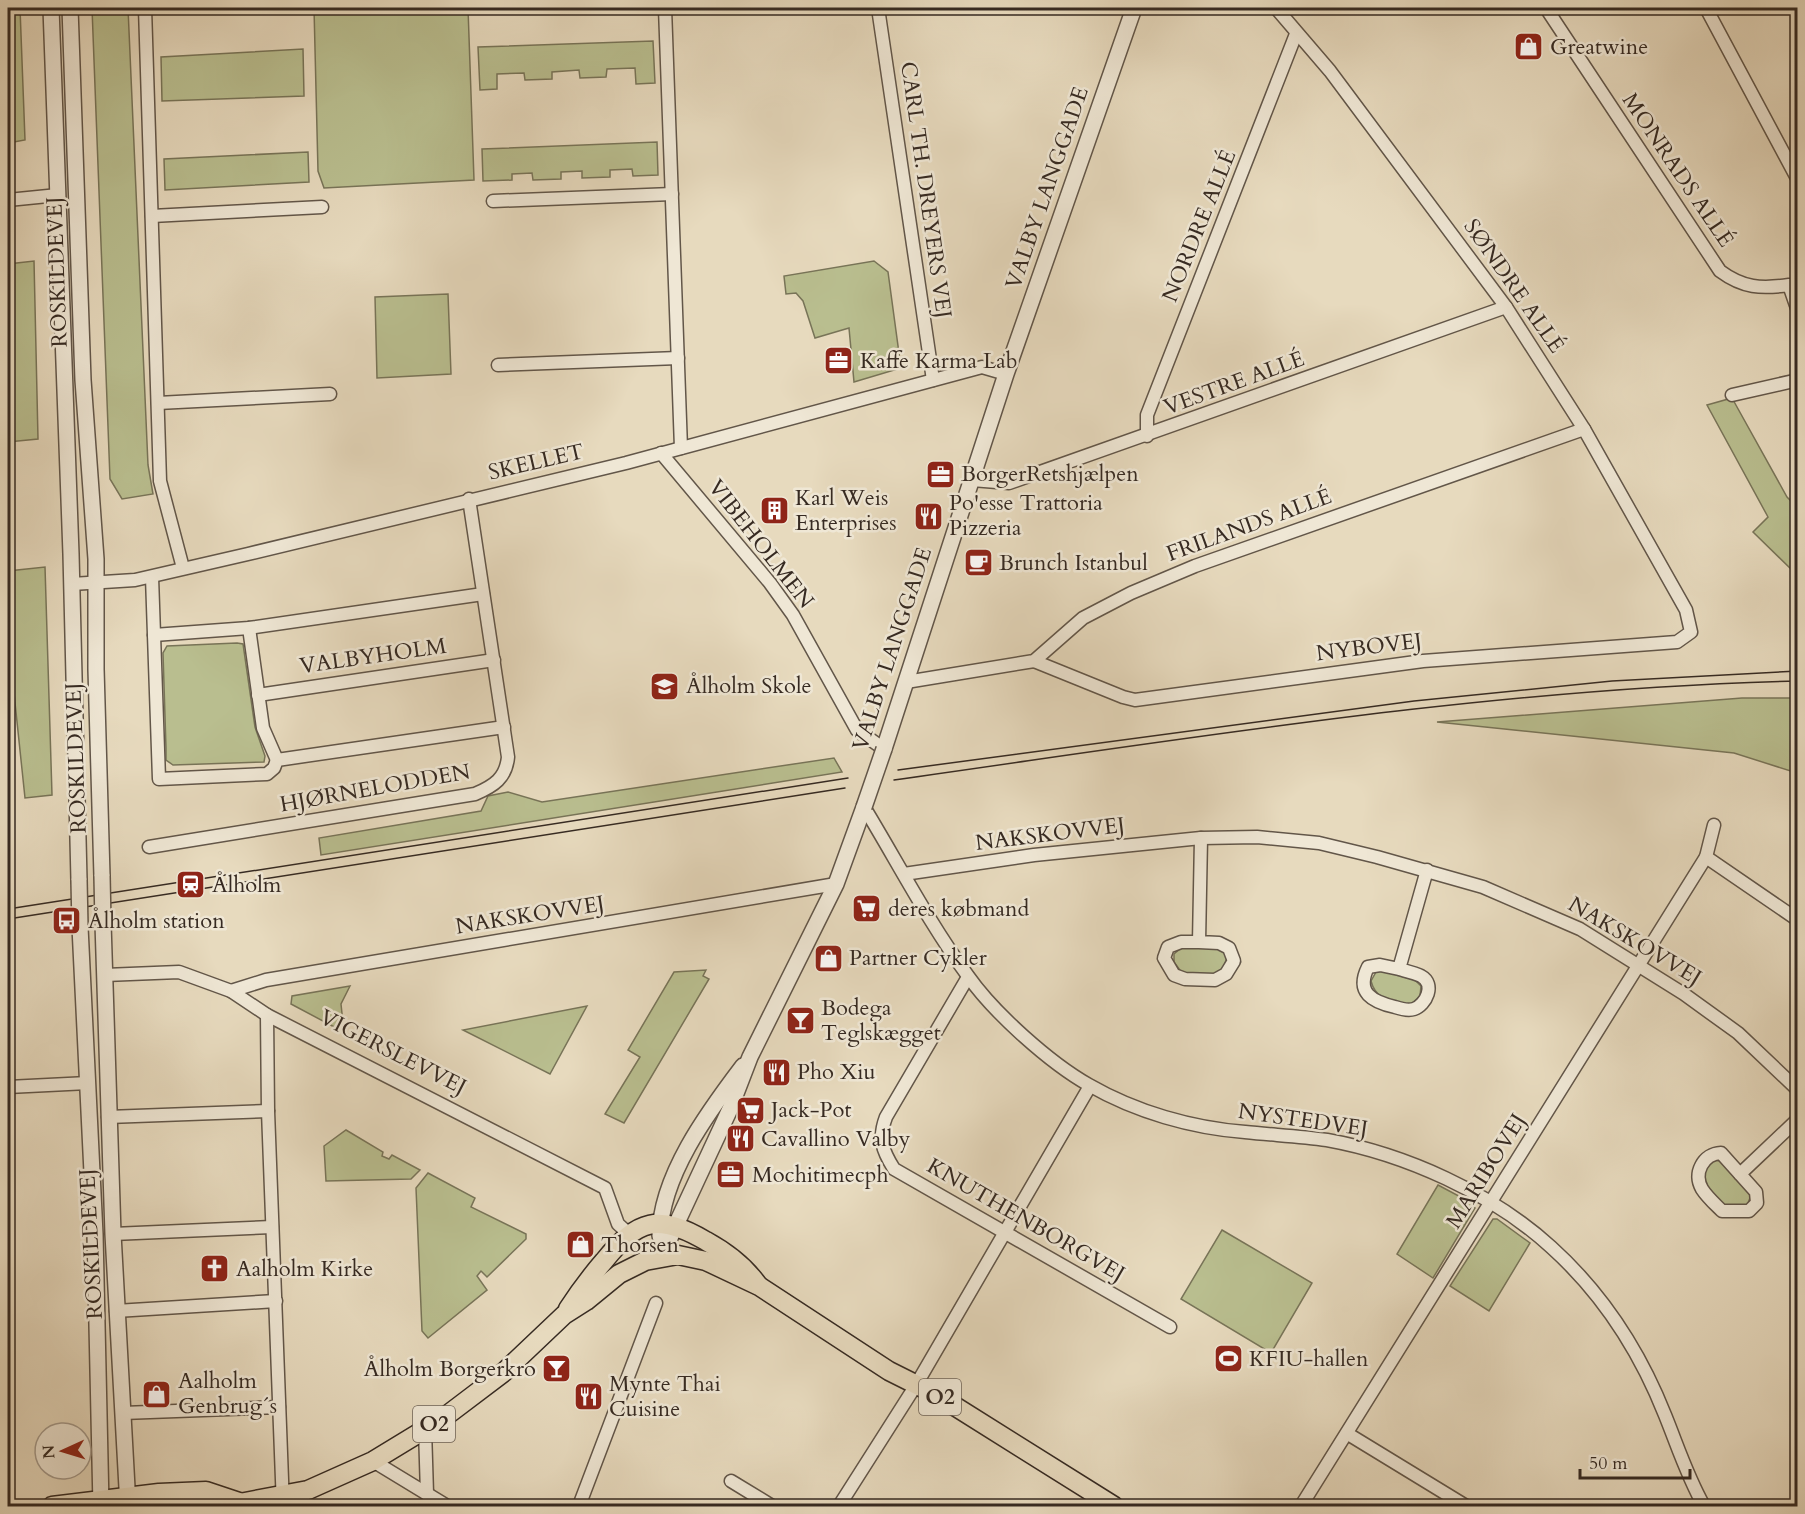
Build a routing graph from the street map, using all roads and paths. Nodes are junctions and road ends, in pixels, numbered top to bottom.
1 (51, 8) edge
2 (70, 8) edge
3 (145, 8) edge
4 (664, 8) edge
5 (878, 8) edge
6 (1134, 8) edge
7 (1276, 8) edge
8 (1546, 8) edge
9 (1706, 8) edge
10 (1296, 34) junction
11 (1797, 180) edge
12 (672, 194) junction
13 (58, 195) junction
14 (8, 200) edge
15 (493, 201) dead end
16 (322, 207) dead end
17 (152, 216) junction
18 (1793, 281) edge
19 (1506, 307) junction
20 (1797, 310) edge
21 (678, 358) junction
22 (498, 365) dead end
23 (1006, 374) junction
24 (933, 380) junction
25 (1797, 380) edge
26 (330, 394) dead end
27 (1732, 394) dead end
28 (158, 403) junction
29 (1584, 429) junction
30 (1146, 436) junction
31 (681, 448) junction
32 (661, 453) junction
33 (972, 480) junction
34 (469, 499) junction
35 (183, 568) junction
36 (152, 576) junction
37 (97, 583) junction
38 (72, 584) junction
39 (483, 594) junction
40 (1686, 610) joint
41 (249, 628) junction
42 (154, 635) junction
43 (494, 660) junction
44 (1034, 661) junction
45 (906, 682) junction
46 (258, 695) junction
47 (504, 727) junction
48 (884, 749) junction
49 (277, 760) junction
50 (864, 807) junction
51 (1714, 825) dead end
52 (1201, 838) junction
53 (149, 847) dead end
54 (1706, 857) junction
55 (1427, 870) junction
56 (904, 874) junction
57 (836, 884) junction
58 (1797, 920) edge
59 (1199, 942) junction
60 (1639, 965) junction
61 (1399, 969) junction
62 (105, 975) junction
63 (968, 977) junction
64 (231, 990) junction
65 (267, 1015) junction
66 (750, 1057) junction
67 (88, 1083) junction
68 (1090, 1086) junction
69 (8, 1087) edge
70 (1797, 1090) edge
71 (268, 1111) junction
72 (108, 1117) junction
73 (1797, 1119) edge
74 (1740, 1174) junction
75 (1490, 1204) junction
76 (667, 1225) junction
77 (272, 1227) junction
78 (1005, 1232) junction
79 (628, 1233) junction
80 (113, 1234) junction
81 (661, 1257) junction
82 (759, 1286) junction
83 (276, 1301) junction
84 (656, 1303) dead end
85 (116, 1311) junction
86 (564, 1315) junction
87 (1170, 1326) dead end
88 (916, 1385) junction
89 (279, 1407) junction
90 (123, 1413) junction
91 (424, 1429) junction
92 (1348, 1434) junction
93 (373, 1461) junction
94 (731, 1481) dead end
95 (427, 1494) junction
96 (283, 1501) edge
97 (128, 1502) edge
98 (101, 1503) edge
99 (232, 1504) edge
100 (52, 1506) edge
101 (447, 1506) edge
102 (579, 1506) edge
103 (772, 1506) edge
104 (839, 1506) edge
105 (1114, 1506) edge
106 (1301, 1506) edge
107 (1466, 1506) edge
108 (1704, 1506) edge

1 - 13 street, ROSKILDEVEJ
2 - 37 street, ROSKILDEVEJ
3 - 17 street
4 - 12 street
5 - 24 street, CARL TH. DREYERS VEJ
6 - 23 street, VALBY LANGGADE
7 - 10 street, SØNDRE ALLÉ
8 - 18 street, MONRADS ALLÉ
9 - 11 street
10 - 19 street, SØNDRE ALLÉ
10 - 30 street, NORDRE ALLÉ
12 - 15 street
12 - 21 street
13 - 14 street
13 - 38 street, ROSKILDEVEJ
16 - 17 street
17 - 28 street
18 - 20 street, MONRADS ALLÉ
19 - 29 street, SØNDRE ALLÉ
19 - 30 street, VESTRE ALLÉ
21 - 22 street
21 - 31 street
23 - 24 street, SKELLET
23 - 33 street, VALBY LANGGADE
24 - 31 street, SKELLET
25 - 27 street
26 - 28 street
28 - 35 street
29 - 40 street, SØNDRE ALLÉ
29 - 44 street, FRILANDS ALLÉ
30 - 33 street, VESTRE ALLÉ
31 - 32 street, SKELLET
32 - 34 street, SKELLET
32 - 48 street, VIBEHOLMEN
33 - 45 street, VALBY LANGGADE
34 - 35 street, SKELLET
34 - 39 street, HJØRNELODDEN
35 - 36 street, SKELLET
36 - 37 street, SKELLET
36 - 42 street
37 - 38 street, SKELLET
37 - 62 street, ROSKILDEVEJ, bridge
38 - 67 street, ROSKILDEVEJ, bridge
39 - 41 street, VALBYHOLM
39 - 43 street, HJØRNELODDEN
40 - 44 street, NYBOVEJ
41 - 42 street, VALBYHOLM
41 - 46 street
42 - 49 street
43 - 46 street, VALBYHOLM
43 - 47 street, HJØRNELODDEN
44 - 45 street
45 - 48 street, VALBY LANGGADE
46 - 49 street
47 - 49 street
47 - 53 street, HJØRNELODDEN
48 - 50 street, VALBY LANGGADE, bridge
50 - 56 street, NYSTEDVEJ
50 - 57 street, VALBY LANGGADE
51 - 54 street, MARIBOVEJ
52 - 55 street, NAKSKOVVEJ
52 - 56 street, NAKSKOVVEJ
52 - 59 street
54 - 58 street
54 - 60 street, MARIBOVEJ
55 - 60 street, NAKSKOVVEJ
55 - 61 street
56 - 63 street, NYSTEDVEJ
57 - 64 street, NAKSKOVVEJ
57 - 66 street, VALBY LANGGADE
59 - 59 street
60 - 70 street, NAKSKOVVEJ
60 - 75 street, MARIBOVEJ
61 - 61 street
62 - 64 street, VIGERSLEVVEJ
62 - 72 street, ROSKILDEVEJ
63 - 68 street, NYSTEDVEJ
63 - 78 street, KNUTHENBORGVEJ
64 - 65 street, VIGERSLEVVEJ
65 - 71 street
65 - 79 street, VIGERSLEVVEJ
66 - 76 street, VALBY LANGGADE
66 - 76 street, VALBY LANGGADE
67 - 69 street
67 - 98 street, ROSKILDEVEJ
68 - 75 street, NYSTEDVEJ
68 - 78 street
71 - 72 street
71 - 77 street
72 - 80 street, ROSKILDEVEJ
73 - 74 street
74 - 74 street
75 - 92 street, MARIBOVEJ
75 - 108 street, NYSTEDVEJ
76 - 79 main road
76 - 81 street
76 - 82 main road, O2
77 - 80 street
77 - 83 street
78 - 87 street, KNUTHENBORGVEJ
78 - 88 street
79 - 86 main road, O2
80 - 85 street, ROSKILDEVEJ
81 - 82 main road, O2
81 - 86 main road, O2
82 - 88 main road, O2
83 - 85 street
83 - 89 street
84 - 102 street
85 - 90 street, ROSKILDEVEJ
86 - 91 main road, O2
88 - 104 street
88 - 105 main road, O2
89 - 90 street
89 - 96 street
90 - 97 street, ROSKILDEVEJ
91 - 93 main road, O2
91 - 95 street
92 - 106 street, MARIBOVEJ
92 - 107 street
93 - 95 street
93 - 96 main road, O2
94 - 103 street
95 - 101 street
96 - 99 main road, O2
97 - 98 main road, O2
97 - 99 main road, O2
98 - 100 main road, O2

